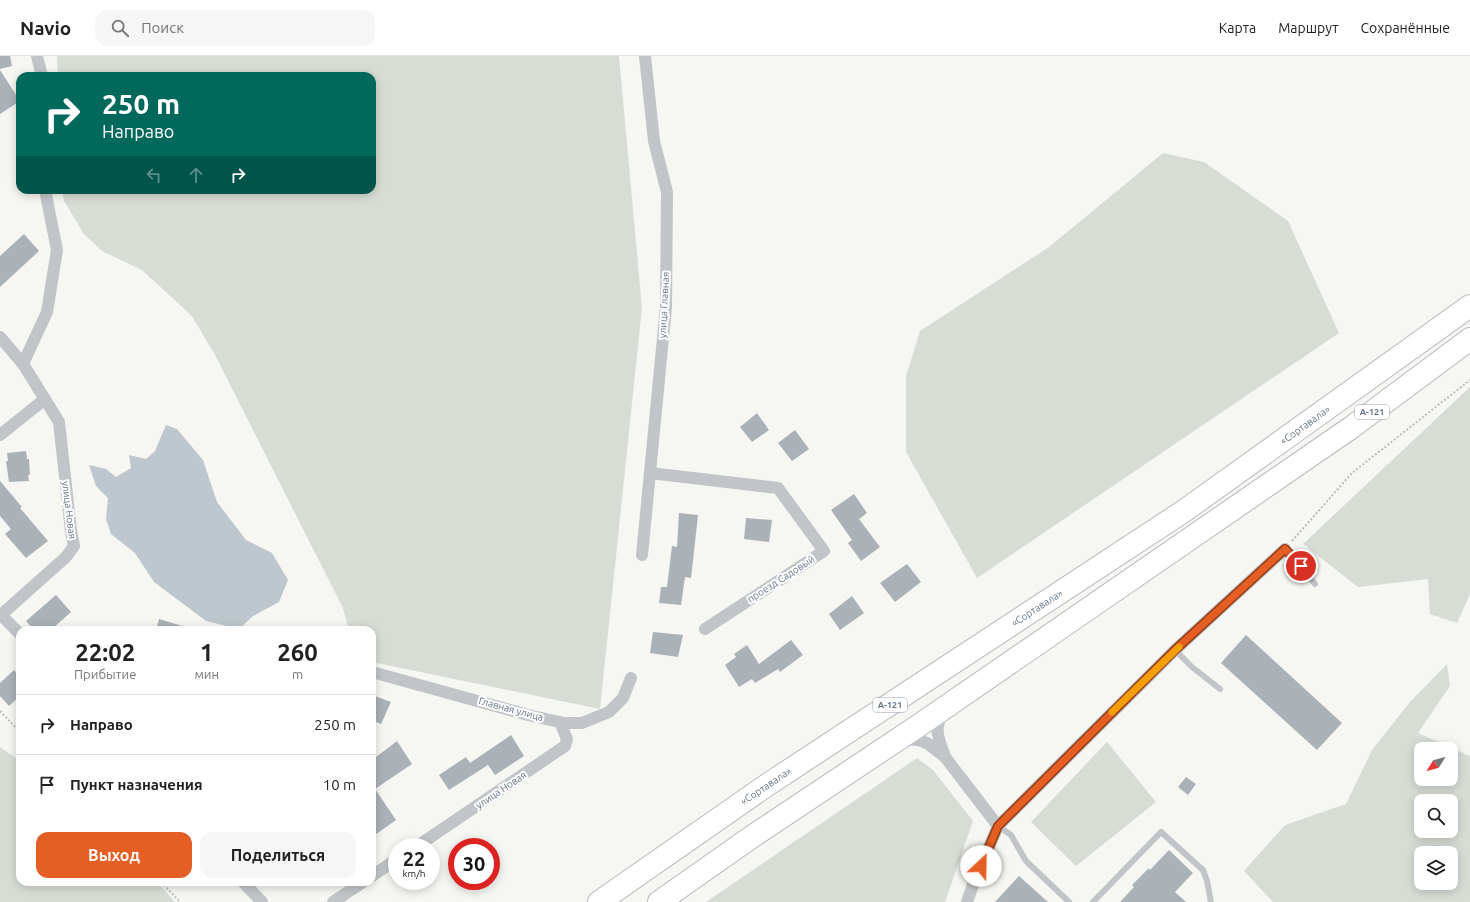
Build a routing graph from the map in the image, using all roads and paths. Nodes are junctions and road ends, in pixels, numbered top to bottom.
1 (37, 56) edge
2 (644, 56) edge
3 (41, 72) edge
4 (46, 194) edge
5 (1470, 306) edge
6 (0, 337) edge
7 (1470, 339) edge
8 (23, 364) junction
9 (1470, 380) edge
10 (45, 399) junction
11 (0, 435) edge
12 (650, 473) junction
13 (1285, 549) junction
14 (642, 555) dead end
15 (1315, 584) dead end
16 (705, 629) dead end
17 (16, 630) edge
18 (1175, 650) junction
19 (376, 673) edge
20 (631, 678) dead end
21 (1220, 689) dead end
22 (945, 708) junction
23 (0, 710) edge
24 (560, 722) junction
25 (16, 728) edge
26 (899, 738) junction
27 (945, 757) junction
28 (998, 826) junction
29 (429, 838) edge
30 (388, 865) edge
31 (376, 873) edge
32 (165, 886) edge
33 (247, 886) edge
34 (357, 886) edge
35 (180, 902) edge
36 (262, 902) edge
37 (333, 902) edge
38 (599, 902) edge
39 (659, 902) edge
40 (967, 902) edge
41 (1069, 902) edge
42 (1093, 902) edge
43 (1211, 902) edge

1 - 3 street
2 - 12 street, улица Главная
4 - 8 street
5 - 38 highway, «Сортавала» / А-121
6 - 8 street, улица Новая
7 - 22 highway, А-121
8 - 10 street, улица Новая
9 - 13 path
10 - 11 street
10 - 17 street, улица Новая
12 - 14 street, улица Главная
12 - 16 street, проезд Садовый
13 - 15 lane
13 - 18 street
18 - 21 lane
18 - 28 street
19 - 24 street, Главная улица
20 - 24 street, Главная улица
22 - 26 highway, А-121
22 - 27 street
23 - 25 path
24 - 29 street, улица Новая
26 - 27 street
26 - 39 highway, А-121
27 - 28 street
28 - 40 street
28 - 41 lane
30 - 31 street
32 - 35 path
33 - 36 street
34 - 37 street
42 - 43 lane

